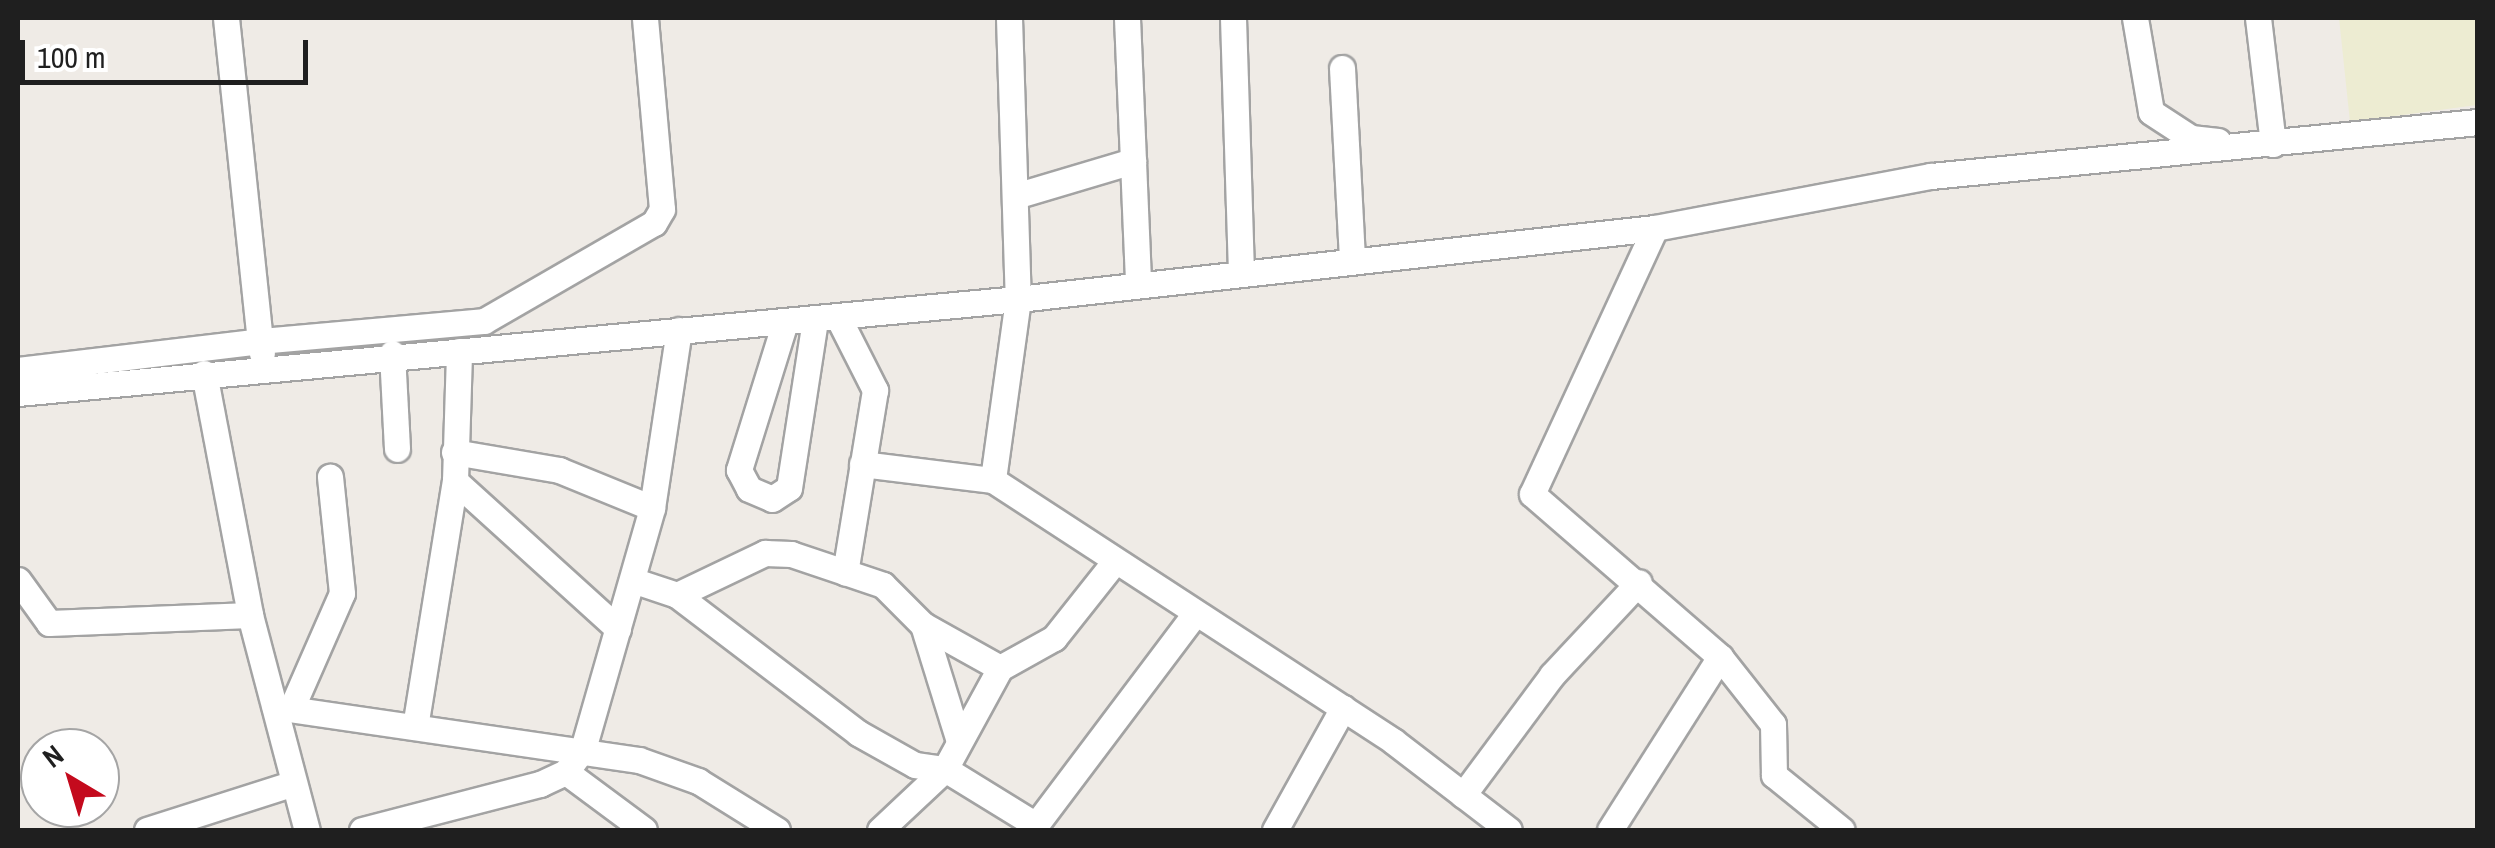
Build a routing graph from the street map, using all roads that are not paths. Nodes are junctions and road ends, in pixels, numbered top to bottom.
1 (226, 18) edge
2 (645, 18) edge
3 (1010, 18) edge
4 (1128, 18) edge
5 (1234, 18) edge
6 (2135, 18) edge
7 (2258, 18) edge
8 (1342, 68) dead end
9 (2478, 122) edge
10 (2273, 144) junction
11 (1133, 161) junction
12 (1022, 194) junction
13 (1654, 228) junction
14 (1352, 260) junction
15 (1241, 270) junction
16 (1138, 285) junction
17 (1018, 299) junction
18 (827, 319) junction
19 (785, 322) junction
20 (678, 330) junction
21 (260, 341) junction
22 (459, 351) junction
23 (392, 353) junction
24 (265, 368) junction
25 (18, 370) edge
26 (204, 373) junction
27 (18, 393) edge
28 (397, 449) dead end
29 (454, 452) junction
30 (862, 464) junction
31 (330, 477) dead end
32 (993, 480) junction
33 (455, 481) junction
34 (652, 508) junction
35 (1115, 561) junction
36 (845, 573) junction
37 (18, 580) edge
38 (635, 581) junction
39 (1639, 582) junction
40 (677, 594) junction
41 (1195, 614) junction
42 (250, 615) junction
43 (922, 625) junction
44 (618, 630) junction
45 (1720, 657) junction
46 (1000, 668) junction
47 (283, 707) junction
48 (1343, 708) junction
49 (415, 726) junction
50 (959, 742) junction
51 (582, 749) junction
52 (945, 769) junction
53 (566, 772) junction
54 (294, 783) junction
55 (1462, 795) junction
56 (189, 823) edge
57 (410, 824) edge
58 (1034, 828) edge
59 (147, 830) edge
60 (307, 830) edge
61 (362, 830) edge
62 (644, 830) edge
63 (777, 830) edge
64 (880, 830) edge
65 (1275, 830) edge
66 (1508, 830) edge
67 (1610, 830) edge
68 (1842, 830) edge

1 - 21 street
2 - 21 street
3 - 12 street
4 - 11 street
5 - 15 street
6 - 10 street
7 - 10 street
8 - 14 street
9 - 10 street
10 - 13 street
11 - 12 street
11 - 16 street
12 - 17 street
13 - 14 street
13 - 39 street
14 - 15 street
15 - 16 street
16 - 17 street
17 - 18 street
17 - 32 street
18 - 19 street
18 - 19 street
18 - 30 street
19 - 20 street
20 - 22 street
20 - 34 street
21 - 24 street
21 - 25 street
22 - 23 street
22 - 29 street
23 - 24 street
23 - 28 street
24 - 26 street
26 - 27 street
26 - 42 street
29 - 33 street
29 - 34 street
30 - 32 street
30 - 36 street
31 - 47 street
32 - 35 street
33 - 44 street
33 - 49 street
34 - 38 street
35 - 41 street
35 - 46 street
36 - 40 street
36 - 43 street
37 - 42 street
38 - 40 street
38 - 44 street
39 - 45 street
39 - 55 street
40 - 52 street
41 - 48 street
41 - 58 street
42 - 47 street
43 - 46 street
43 - 50 street
44 - 51 street
45 - 67 street
45 - 68 street
46 - 50 street
47 - 49 street
47 - 54 street
48 - 55 street
48 - 65 street
49 - 51 street
50 - 52 street
51 - 53 street
51 - 63 street
52 - 58 street
52 - 64 street
53 - 57 street
53 - 62 street
54 - 56 street
54 - 60 street
55 - 66 street
56 - 59 street
57 - 61 street

